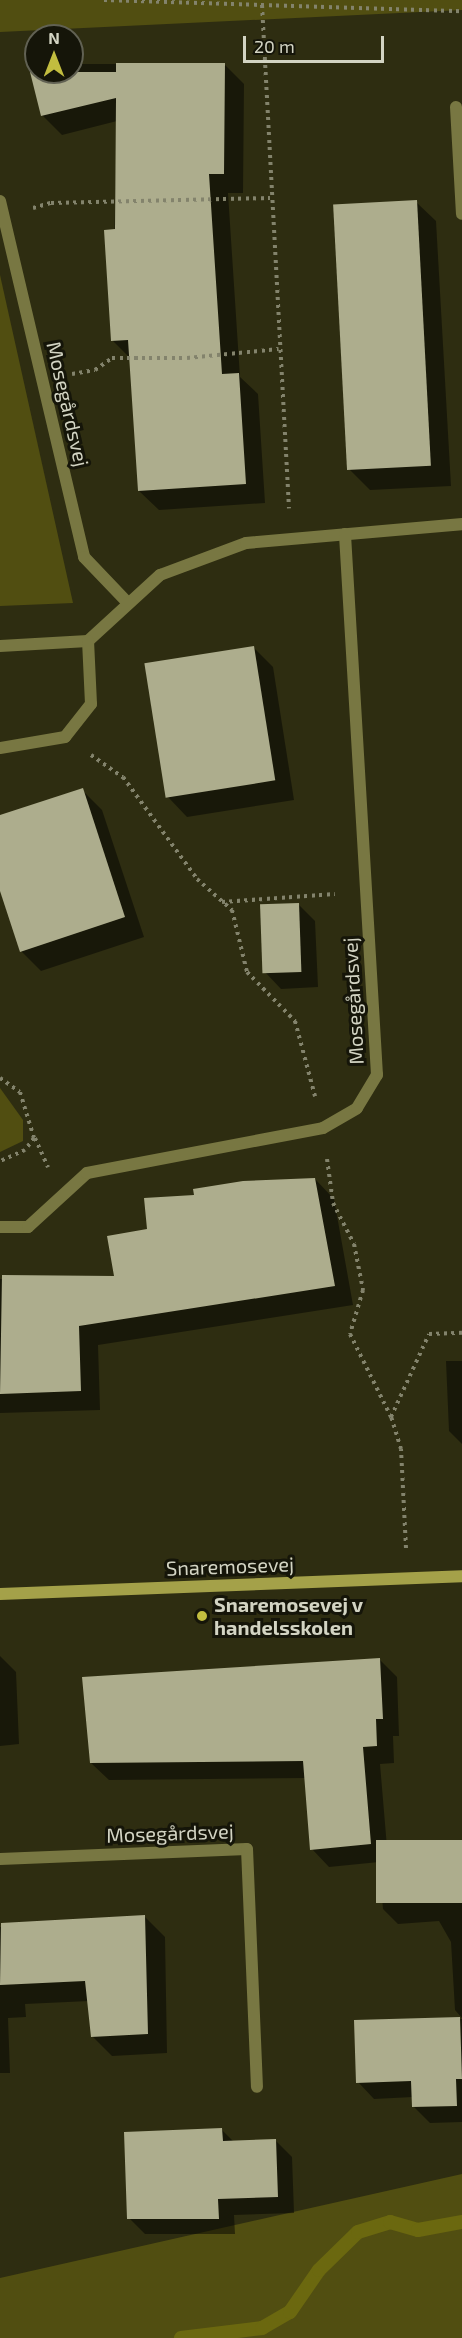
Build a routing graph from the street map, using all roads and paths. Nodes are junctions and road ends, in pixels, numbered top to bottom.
1 (104, 0) edge
2 (262, 5) junction
3 (462, 11) edge
4 (456, 107) dead end
5 (270, 198) junction
6 (0, 201) edge
7 (462, 214) edge
8 (4, 216) junction
9 (279, 349) junction
10 (42, 380) junction
11 (462, 524) edge
12 (345, 534) junction
13 (291, 539) junction
14 (126, 601) junction
15 (88, 641) junction
16 (0, 646) edge
17 (65, 737) junction
18 (0, 748) edge
19 (367, 892) junction
20 (222, 902) junction
21 (0, 1078) edge
22 (323, 1128) junction
23 (0, 1161) edge
24 (0, 1227) edge
25 (462, 1333) edge
26 (390, 1417) junction
27 (462, 1576) edge
28 (408, 1579) junction
29 (0, 1594) edge
30 (0, 1859) edge
31 (257, 2087) dead end

1 - 2 path
2 - 3 path
2 - 5 path
4 - 7 street
5 - 8 path
5 - 9 path
6 - 8 street, Mosegårdsvej
8 - 10 street, Mosegårdsvej
9 - 10 path
9 - 13 path
10 - 14 street, Mosegårdsvej
11 - 12 street
12 - 13 street
12 - 19 street, Mosegårdsvej
13 - 14 street
14 - 15 street
15 - 16 street
15 - 17 street
17 - 18 street
17 - 20 path
19 - 20 path
19 - 22 street, Mosegårdsvej
20 - 22 path
21 - 23 path
22 - 24 street, Mosegårdsvej
22 - 26 path
25 - 26 path
26 - 28 path
27 - 28 street, Snaremosevej
28 - 29 street, Snaremosevej
30 - 31 street, Mosegårdsvej

